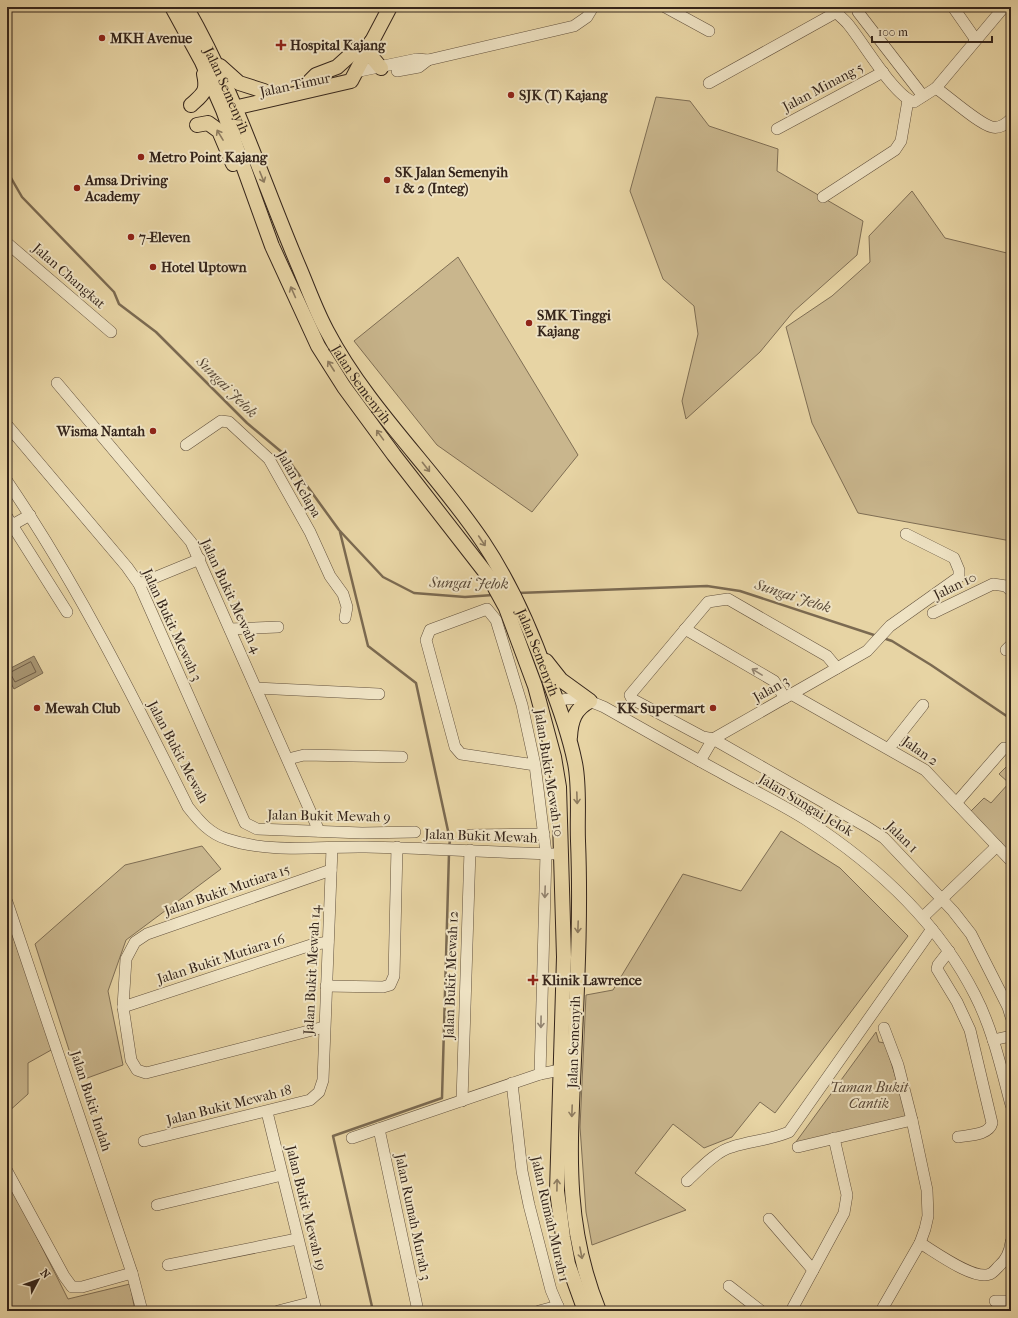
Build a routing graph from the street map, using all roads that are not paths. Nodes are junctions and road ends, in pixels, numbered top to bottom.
1 (172, 7) edge
2 (186, 7) edge
3 (379, 7) edge
4 (390, 7) edge
5 (593, 7) edge
6 (665, 7) edge
7 (688, 7) edge
8 (953, 7) edge
9 (1004, 7) edge
10 (833, 10) edge
11 (858, 12) dead end
12 (679, 15) junction
13 (709, 31) dead end
14 (976, 40) junction
15 (371, 42) junction
16 (357, 49) junction
17 (428, 60) junction
18 (209, 62) junction
19 (381, 68) junction
20 (883, 72) junction
21 (347, 78) junction
22 (310, 81) junction
23 (709, 83) dead end
24 (936, 88) junction
25 (265, 96) junction
26 (915, 99) junction
27 (191, 106) dead end
28 (227, 106) junction
29 (1010, 120) edge
30 (197, 125) dead end
31 (777, 129) dead end
32 (247, 141) junction
33 (823, 197) dead end
34 (7, 243) edge
35 (272, 246) junction
36 (111, 332) dead end
37 (57, 382) dead end
38 (7, 424) edge
39 (186, 445) dead end
40 (394, 455) junction
41 (7, 481) edge
42 (462, 513) junction
43 (30, 515) junction
44 (9, 523) edge
45 (906, 534) dead end
46 (200, 559) junction
47 (492, 574) junction
48 (139, 584) junction
49 (1011, 591) edge
50 (67, 612) dead end
51 (933, 613) dead end
52 (346, 618) dead end
53 (278, 627) dead end
54 (514, 627) junction
55 (230, 629) junction
56 (686, 629) junction
57 (538, 650) junction
58 (837, 668) junction
59 (256, 688) junction
60 (379, 694) dead end
61 (788, 696) junction
62 (557, 701) junction
63 (590, 701) junction
64 (923, 705) dead end
65 (713, 739) junction
66 (570, 745) junction
67 (889, 748) junction
68 (1004, 748) dead end
69 (402, 757) dead end
70 (554, 757) junction
71 (288, 759) junction
72 (700, 761) junction
73 (535, 764) junction
74 (957, 802) junction
75 (245, 823) joint
76 (577, 826) junction
77 (319, 831) junction
78 (415, 832) dead end
79 (362, 833) junction
80 (544, 834) junction
81 (470, 835) dead end
82 (997, 846) junction
83 (362, 847) junction
84 (397, 847) junction
85 (332, 848) junction
86 (464, 850) junction
87 (546, 853) junction
88 (561, 854) junction
89 (1011, 861) edge
90 (331, 870) junction
91 (942, 899) junction
92 (7, 902) edge
93 (579, 907) junction
94 (923, 918) junction
95 (932, 929) junction
96 (328, 942) junction
97 (950, 951) junction
98 (326, 986) junction
99 (123, 1007) junction
100 (1011, 1018) edge
101 (324, 1028) junction
102 (884, 1028) dead end
103 (1011, 1036) edge
104 (993, 1040) junction
105 (560, 1070) junction
106 (540, 1074) junction
107 (512, 1083) junction
108 (319, 1092) joint
109 (462, 1101) junction
110 (1011, 1105) edge
111 (267, 1112) junction
112 (912, 1120) junction
113 (379, 1129) junction
114 (958, 1137) dead end
115 (352, 1138) dead end
116 (834, 1138) junction
117 (144, 1141) dead end
118 (798, 1147) dead end
119 (7, 1171) edge
120 (282, 1175) junction
121 (687, 1181) dead end
122 (157, 1205) dead end
123 (769, 1219) dead end
124 (298, 1239) junction
125 (1011, 1242) edge
126 (920, 1243) junction
127 (168, 1265) dead end
128 (813, 1270) junction
129 (132, 1273) junction
130 (730, 1286) dead end
131 (995, 1301) dead end
132 (1011, 1301) edge
133 (314, 1306) edge
134 (559, 1309) edge
135 (142, 1311) edge
136 (278, 1311) edge
137 (418, 1311) edge
138 (539, 1311) edge
139 (585, 1311) edge
140 (599, 1311) edge
141 (761, 1311) edge
142 (791, 1311) edge
143 (881, 1311) edge

1 - 18 main road, Jalan Semenyih
2 - 18 main road, Jalan Semenyih
3 - 16 main road, Jalan Timur
4 - 15 main road
5 - 17 street
6 - 12 street
7 - 12 street
8 - 14 street
9 - 14 street
10 - 20 street
10 - 23 street
11 - 26 street
12 - 13 street
14 - 24 street
15 - 19 main road
15 - 21 main road
16 - 21 main road, Jalan Timur
16 - 22 main road
17 - 19 street
17 - 21 street
18 - 25 main road
18 - 27 main road
18 - 28 main road, Jalan Semenyih
19 - 21 street
20 - 26 street
20 - 31 street, Jalan Minang 5
21 - 22 main road, Jalan Timur
21 - 25 main road, Jalan Timur
22 - 25 main road, Jalan Timur
24 - 26 street
24 - 29 street
25 - 28 main road, Jalan Timur
25 - 32 main road
26 - 33 street
28 - 32 main road, Jalan Semenyih
28 - 35 main road, Jalan Semenyih
35 -> 30 main road
32 -> 42 main road, Jalan Semenyih
34 - 36 street, Jalan Changkat
40 -> 35 main road, Jalan Semenyih
37 - 46 street, Jalan Bukit Mewah 4
38 - 48 street, Jalan Bukit Mewah 3
39 - 52 street, Jalan Kelapa
40 - 42 main road
40 - 47 main road, Jalan Semenyih
41 - 43 street, Jalan Bukit Mewah
42 - 47 main road, Jalan Semenyih
43 - 44 street
43 - 85 street, Jalan Bukit Mewah
44 - 50 street
45 - 58 street, Jalan 3
46 - 48 street
46 - 55 street, Jalan Bukit Mewah 4
47 - 54 main road, Jalan Semenyih
47 - 57 main road, Jalan Semenyih
48 - 75 street, Jalan Bukit Mewah 3
49 - 51 street, Jalan 10
53 - 55 street
54 - 62 main road
54 - 70 main road, Jalan Semenyih
55 - 59 street, Jalan Bukit Mewah 4
56 - 58 street
61 -> 56 street
56 - 65 street, Jalan 1
57 - 62 main road, Jalan Semenyih
57 - 63 main road
58 - 61 street, Jalan 3
59 - 60 street
59 - 71 street, Jalan Bukit Mewah 4
61 - 65 street, Jalan 3
61 - 67 street, Jalan 2
62 - 63 street, Jalan Sungai Jelok
62 - 66 main road, Jalan Semenyih
62 - 70 main road
63 - 66 main road
63 - 72 street, Jalan Sungai Jelok
64 - 67 street
65 - 72 street, Jalan 3
65 - 91 street, Jalan 1
66 -> 76 main road, Jalan Semenyih
67 - 74 street, Jalan 2
68 - 74 street
69 - 71 street
70 - 88 main road, Jalan Semenyih
71 - 77 street, Jalan Bukit Mewah 4
72 - 94 street, Jalan Sungai Jelok
73 - 73 street, Jalan Bukit Mewah 10
73 - 80 street, Jalan Bukit Mewah 10
74 - 82 street, Jalan 2
75 - 77 street, Jalan Bukit Mewah 9
76 - 88 main road
76 - 93 main road, Jalan Semenyih
77 - 79 street, Jalan Bukit Mewah 9
78 - 79 street, Jalan Bukit Mewah 9
79 - 83 street
80 - 81 street
80 - 87 street, Jalan Bukit Mewah 10
82 - 89 street, Jalan 2
82 - 91 street
83 - 84 street, Jalan Bukit Mewah
83 - 85 street, Jalan Bukit Mewah
84 - 86 street, Jalan Bukit Mewah
84 - 98 street
85 - 90 street, Jalan Bukit Mewah 14
86 - 87 street, Jalan Bukit Mewah
86 - 109 street, Jalan Bukit Mewah 12
87 - 88 street, Jalan Bukit Mewah
87 -> 106 street, Jalan Bukit Mewah 10
88 - 93 main road
88 - 105 main road, Jalan Semenyih
90 - 96 street, Jalan Bukit Mewah 14
90 - 99 street, Jalan Bukit Mutiara 15
91 - 94 street
91 - 100 street, Jalan 1
92 - 129 street, Jalan Bukit Indah
93 -> 140 main road, Jalan Semenyih
94 - 95 street, Jalan Sungai Jelok
95 - 97 street, Jalan Sungai Jelok
95 - 121 street
96 - 98 street, Jalan Bukit Mewah 14
96 - 99 street, Jalan Bukit Mutiara 16
97 - 104 street, Jalan Sungai Jelok
97 - 114 street
98 - 101 street, Jalan Bukit Mewah 14
99 - 101 street
101 - 108 street, Jalan Bukit Mewah 14
102 - 112 street
103 - 104 street
104 - 110 street, Jalan Sungai Jelok
105 - 106 street
139 -> 105 main road, Jalan Semenyih
106 - 107 street
107 - 109 street
107 - 134 street, Jalan Rumah Murah 1
108 - 111 street, Jalan Bukit Mewah 18
109 - 113 street
111 - 117 street, Jalan Bukit Mewah 18
111 - 120 street, Jalan Bukit Mewah 19
112 - 116 street
112 - 126 street
113 - 115 street
113 - 137 street, Jalan Rumah Murah 3
116 - 118 street
116 - 128 street
119 - 129 street
120 - 122 street
120 - 124 street, Jalan Bukit Mewah 19
123 - 128 street
124 - 127 street
124 - 133 street, Jalan Bukit Mewah 19
125 - 126 street
126 - 143 street
128 - 142 street
129 - 135 street, Jalan Bukit Indah
130 - 141 street
131 - 132 street
133 - 136 street
134 - 138 street

